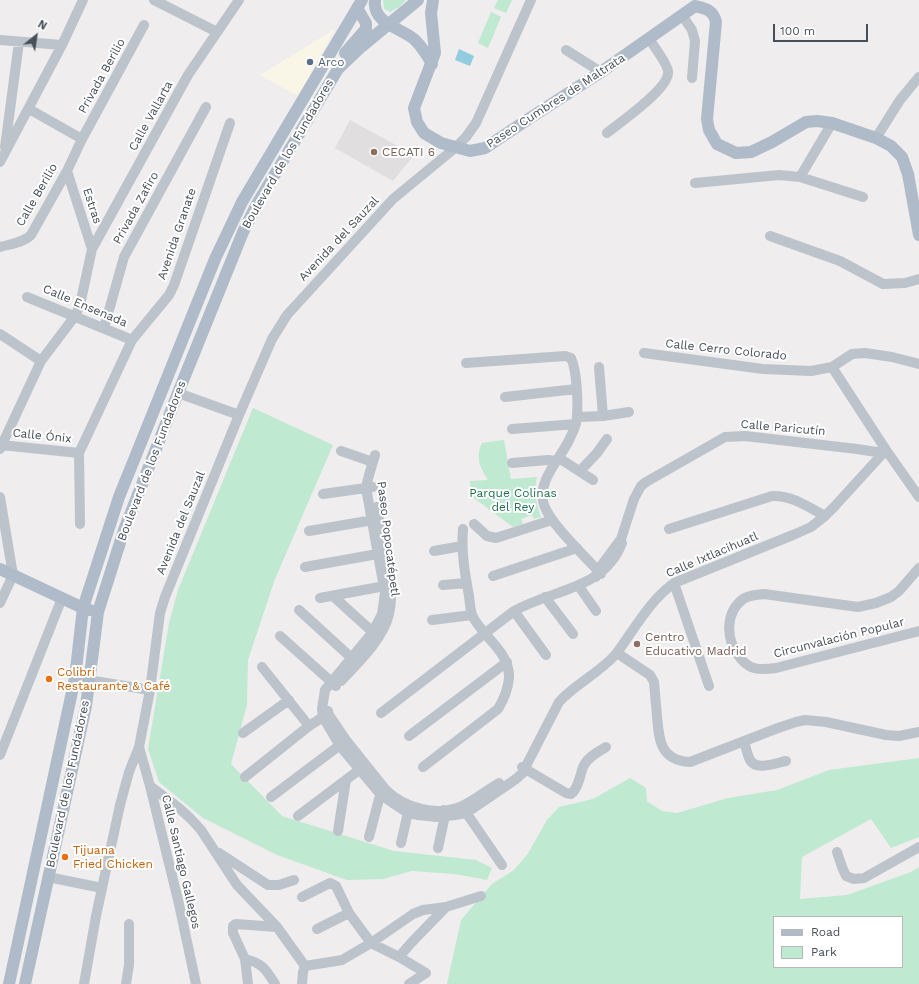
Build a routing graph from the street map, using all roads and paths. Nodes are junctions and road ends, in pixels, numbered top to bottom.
1 (83, 0) edge
2 (154, 0) edge
3 (239, 0) edge
4 (375, 0) edge
5 (418, 0) edge
6 (433, 0) edge
7 (531, 0) edge
8 (166, 3) edge
9 (699, 3) edge
10 (360, 4) edge
11 (682, 16) junction
12 (144, 25) dead end
13 (388, 25) junction
14 (217, 32) junction
15 (649, 39) junction
16 (0, 40) edge
17 (19, 42) junction
18 (62, 45) junction
19 (566, 50) dead end
20 (432, 64) junction
21 (338, 69) junction
22 (601, 72) junction
23 (919, 77) edge
24 (692, 78) dead end
25 (206, 107) dead end
26 (29, 109) junction
27 (230, 123) dead end
28 (832, 123) junction
29 (607, 133) dead end
30 (876, 138) junction
31 (82, 139) junction
32 (455, 148) junction
33 (2, 158) edge
34 (67, 171) junction
35 (800, 177) junction
36 (695, 183) dead end
37 (863, 197) dead end
38 (919, 235) edge
39 (770, 236) dead end
40 (0, 247) edge
41 (92, 250) junction
42 (215, 259) junction
43 (919, 279) edge
44 (218, 292) junction
45 (28, 297) dead end
46 (76, 316) junction
47 (104, 328) junction
48 (0, 334) edge
49 (132, 340) junction
50 (644, 354) dead end
51 (41, 361) junction
52 (466, 363) dead end
53 (919, 364) edge
54 (599, 367) dead end
55 (832, 367) junction
56 (576, 390) junction
57 (178, 393) junction
58 (505, 397) dead end
59 (629, 412) dead end
60 (239, 415) junction
61 (603, 416) junction
62 (577, 420) junction
63 (512, 429) dead end
64 (607, 439) dead end
65 (1, 447) edge
66 (341, 451) dead end
67 (884, 451) junction
68 (79, 453) junction
69 (558, 459) junction
70 (512, 463) dead end
71 (580, 470) junction
72 (593, 480) dead end
73 (370, 487) junction
74 (323, 494) dead end
75 (0, 496) edge
76 (919, 497) edge
77 (825, 516) junction
78 (375, 520) junction
79 (552, 520) junction
80 (80, 524) dead end
81 (474, 524) dead end
82 (625, 527) junction
83 (463, 529) dead end
84 (669, 529) dead end
85 (309, 531) dead end
86 (462, 546) junction
87 (577, 548) junction
88 (434, 551) dead end
89 (381, 554) junction
90 (305, 567) dead end
91 (919, 568) edge
92 (0, 569) edge
93 (598, 574) junction
94 (13, 575) junction
95 (493, 576) dead end
96 (466, 583) junction
97 (674, 583) junction
98 (388, 585) junction
99 (443, 585) dead end
100 (578, 585) junction
101 (333, 596) junction
102 (545, 597) junction
103 (62, 598) junction
104 (320, 598) dead end
105 (0, 603) edge
106 (82, 608) junction
107 (298, 610) dead end
108 (514, 611) junction
109 (596, 611) dead end
110 (98, 612) junction
111 (472, 615) junction
112 (432, 620) dead end
113 (919, 631) edge
114 (485, 634) junction
115 (572, 634) dead end
116 (375, 635) junction
117 (280, 636) dead end
118 (617, 653) junction
119 (546, 655) dead end
120 (355, 661) junction
121 (507, 662) junction
122 (262, 668) dead end
123 (76, 678) junction
124 (89, 680) junction
125 (333, 684) junction
126 (709, 686) dead end
127 (150, 690) junction
128 (289, 700) junction
129 (381, 713) dead end
130 (326, 716) junction
131 (0, 725) edge
132 (309, 726) junction
133 (10, 729) junction
134 (919, 732) edge
135 (243, 733) dead end
136 (409, 736) dead end
137 (744, 741) junction
138 (343, 743) junction
139 (138, 747) junction
140 (606, 747) dead end
141 (0, 755) edge
142 (786, 761) dead end
143 (423, 767) dead end
144 (525, 767) junction
145 (362, 768) junction
146 (245, 777) dead end
147 (346, 780) junction
148 (150, 786) junction
149 (383, 793) junction
150 (271, 796) dead end
151 (464, 809) junction
152 (409, 810) junction
153 (445, 813) junction
154 (298, 816) dead end
155 (338, 831) dead end
156 (369, 837) dead end
157 (401, 843) dead end
158 (919, 847) edge
159 (438, 848) dead end
160 (215, 851) junction
161 (837, 852) dead end
162 (502, 865) dead end
163 (48, 877) junction
164 (294, 880) dead end
165 (102, 888) junction
166 (481, 896) dead end
167 (302, 897) dead end
168 (446, 907) junction
169 (349, 913) junction
170 (129, 924) dead end
171 (277, 927) junction
172 (316, 929) dead end
173 (371, 943) junction
174 (399, 957) junction
175 (245, 959) junction
176 (305, 966) junction
177 (0, 982) edge
178 (9, 984) edge
179 (25, 984) edge
180 (84, 984) edge
181 (126, 984) edge
182 (196, 984) edge
183 (248, 984) edge
184 (274, 984) edge
185 (302, 984) edge
186 (409, 984) edge

1 - 18 street
2 - 8 street
3 - 14 street, Calle Vallarta
4 - 13 main road
5 - 13 main road, Boulevard de los Fundadores
6 - 20 main road, Paseo Cumbres de Maltrata
7 - 32 street, Avenida del Sauzal
8 - 14 street
9 - 11 main road, Paseo Cumbres de Maltrata
9 - 28 main road
10 - 21 main road
10 - 42 main road, Boulevard de los Fundadores
11 - 15 main road, Paseo Cumbres de Maltrata
11 - 24 street
12 - 31 street, Privada Berilio
13 - 20 main road
13 - 21 main road, Boulevard de los Fundadores
14 - 41 street, Calle Vallarta
15 - 22 main road, Paseo Cumbres de Maltrata
15 - 29 street
16 - 17 street
17 - 18 street
17 - 33 street
18 - 26 street
19 - 22 street
20 - 32 main road, Paseo Cumbres de Maltrata
21 - 44 main road, Boulevard de los Fundadores
22 - 32 main road, Paseo Cumbres de Maltrata
23 - 30 street
25 - 47 street, Privada Zafiro
26 - 31 street
26 - 33 street
27 - 49 street, Avenida Granate
28 - 30 main road
28 - 35 street
30 - 38 main road
31 - 34 street, Calle Berilio
32 - 60 street, Avenida del Sauzal
34 - 40 street, Calle Berilio
34 - 41 street, Estras
35 - 36 street
35 - 37 street
39 - 43 street
41 - 46 street
42 - 44 main road
42 - 106 main road, Boulevard de los Fundadores
44 - 57 main road, Boulevard de los Fundadores
45 - 46 street, Calle Ensenada
46 - 47 street, Calle Ensenada
46 - 51 street
47 - 49 street, Calle Ensenada
48 - 51 street
49 - 68 street, Avenida Granate
50 - 55 street, Calle Cerro Colorado
51 - 65 street
52 - 56 street
53 - 55 street, Calle Cerro Colorado
54 - 61 street
55 - 67 street
56 - 58 street
56 - 62 street
57 - 60 street
57 - 110 main road, Boulevard de los Fundadores
59 - 61 street
60 - 127 street, Avenida del Sauzal
61 - 62 street
62 - 63 street
62 - 69 street
64 - 71 street
65 - 68 street, Calle Ónix
66 - 73 street, Paseo Popocatépetl
67 - 76 street
67 - 77 street, Calle Ixtlacihuatl
67 - 82 street, Calle Paricutín
68 - 80 street
69 - 70 street
69 - 71 street
69 - 79 street
71 - 72 street
73 - 74 street
73 - 78 street, Paseo Popocatépetl
75 - 94 street
77 - 84 street
77 - 97 street, Calle Ixtlacihuatl
78 - 85 street
78 - 89 street, Paseo Popocatépetl
79 - 81 street
79 - 87 street
82 - 93 street, Calle Paricutín
82 - 93 street, Calle Paricutín
83 - 86 street
86 - 88 street
86 - 96 street
87 - 93 street
87 - 95 street
89 - 90 street
89 - 98 street, Paseo Popocatépetl
91 - 113 street, Circunvalación Popular
92 - 94 main road
93 - 100 street, Calle Paricutín
94 - 103 main road
94 - 105 street
96 - 99 street
96 - 111 street
97 - 118 street, Calle Ixtlacihuatl
97 - 126 street
98 - 101 street
98 - 116 street, Paseo Popocatépetl
100 - 102 street, Calle Paricutín
100 - 109 street
101 - 104 street
101 - 116 street
102 - 108 street, Calle Paricutín
102 - 115 street
103 - 106 main road
103 - 133 street
106 - 110 main road
106 - 123 main road, Boulevard de los Fundadores
107 - 120 street
108 - 114 street, Calle Paricutín
108 - 119 street
110 - 124 main road, Boulevard de los Fundadores
111 - 112 street
111 - 114 street
114 - 121 street
114 - 129 street, Calle Paricutín
116 - 120 street, Paseo Popocatépetl
117 - 125 street
118 - 137 street
118 - 144 street, Calle Ixtlacihuatl
120 - 125 street, Paseo Popocatépetl
121 - 136 street
121 - 143 street
122 - 128 street
123 - 124 street
123 - 178 main road, Boulevard de los Fundadores
124 - 127 street
124 - 163 main road, Boulevard de los Fundadores
125 - 130 street, Paseo Popocatépetl
127 - 139 street, Avenida del Sauzal
128 - 132 street
128 - 135 street
130 - 132 street
130 - 138 street
131 - 133 street
132 - 146 street
133 - 141 street
134 - 137 street
137 - 142 street
138 - 145 street
138 - 150 street
139 - 148 street, Calle Santiago Gallegos
139 - 165 street, Avenida del Sauzal
140 - 144 street
144 - 151 street
145 - 147 street
145 - 149 street
147 - 154 street
147 - 155 street
148 - 160 street
148 - 182 street, Calle Santiago Gallegos
149 - 152 street
149 - 156 street
151 - 153 street
151 - 162 street
152 - 153 street
152 - 157 street
153 - 159 street
158 - 161 street
160 - 164 street
160 - 171 street
163 - 165 street
163 - 179 main road, Boulevard de los Fundadores
165 - 180 street, Avenida del Sauzal
166 - 168 street
167 - 169 street
168 - 173 street
168 - 174 street
169 - 172 street
169 - 173 street
170 - 181 street
171 - 175 street
171 - 176 street
173 - 174 street
173 - 176 street
174 - 186 street
175 - 183 street
175 - 184 street
176 - 185 street
177 - 178 street

